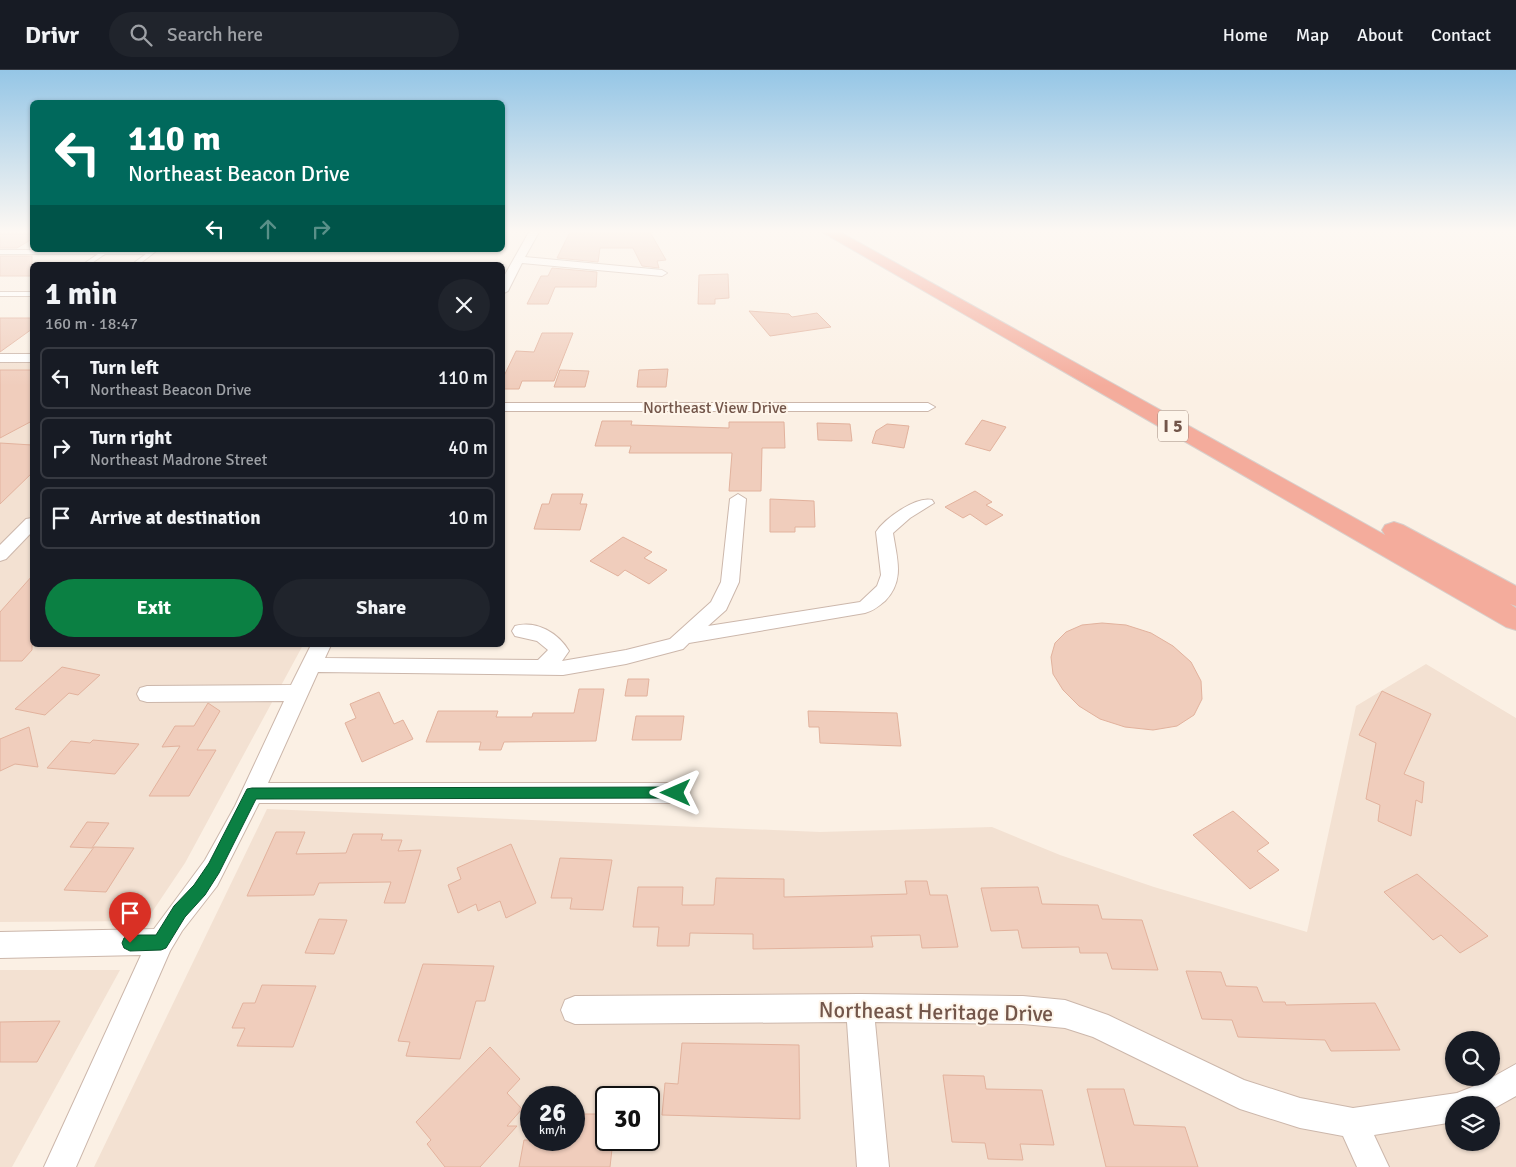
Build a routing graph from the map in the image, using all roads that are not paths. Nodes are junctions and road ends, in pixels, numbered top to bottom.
1 (920, 283) edge
2 (943, 283) edge
3 (0, 294) edge
4 (30, 294) edge
5 (0, 358) edge
6 (30, 358) edge
7 (505, 407) edge
8 (928, 407) dead end
9 (738, 499) dead end
10 (926, 503) dead end
11 (30, 525) edge
12 (0, 555) edge
13 (1516, 597) edge
14 (1516, 620) edge
15 (522, 631) dead end
16 (685, 637) junction
17 (316, 655) edge
18 (543, 668) junction
19 (297, 693) junction
20 (147, 694) dead end
21 (252, 793) junction
22 (676, 793) dead end
23 (161, 942) junction
24 (0, 944) edge
25 (860, 1008) junction
26 (575, 1010) dead end
27 (1516, 1079) edge
28 (1488, 1096) edge
29 (1445, 1108) edge
30 (1353, 1123) junction
31 (60, 1167) edge
32 (873, 1167) edge
33 (1373, 1167) edge

1 - 14 highway, I 5
2 - 13 highway, I 5
3 - 4 lane
5 - 6 street
7 - 8 street, Northeast View Drive
9 - 16 street
10 - 16 street
11 - 12 street
15 - 18 street
16 - 18 street
17 - 18 street
17 - 19 street
19 - 20 street
19 - 21 street
21 - 22 street
21 - 23 street
23 - 24 street
23 - 31 street
25 - 26 street, Northeast Heritage Drive
25 - 30 street, Northeast Heritage Drive
25 - 32 street
27 - 28 street
29 - 30 street, Northeast Heritage Drive
30 - 33 street

